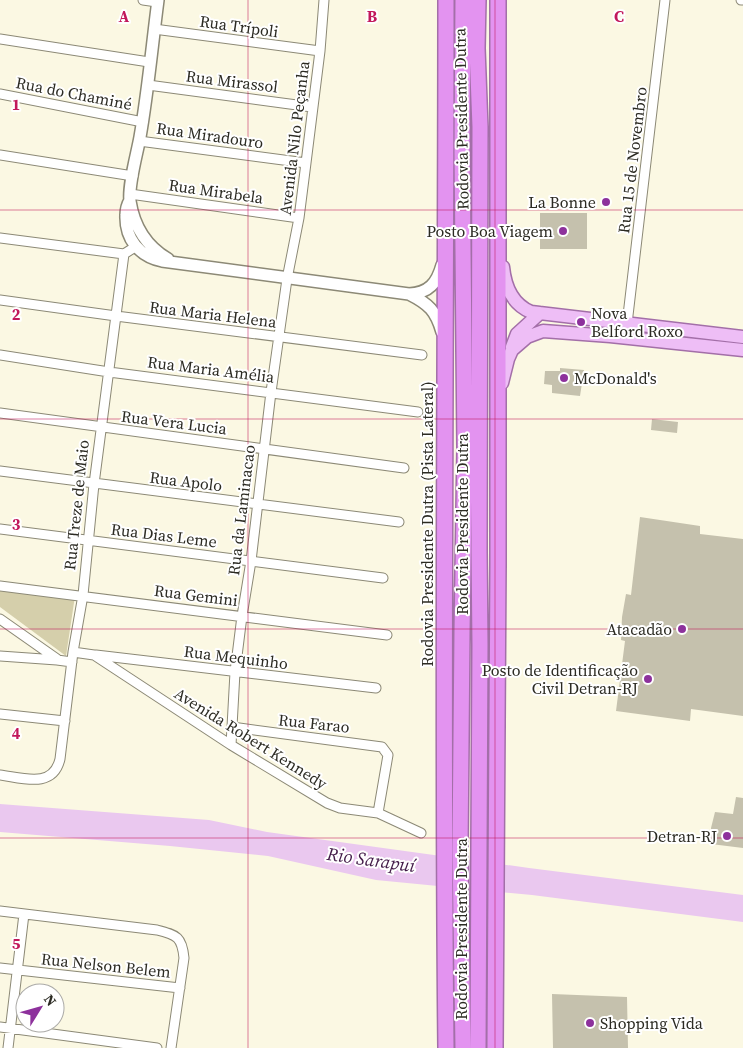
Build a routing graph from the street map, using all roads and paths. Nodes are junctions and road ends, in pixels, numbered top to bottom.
1 (143, 0) edge
2 (324, 0) edge
3 (446, 0) edge
4 (463, 0) edge
5 (478, 0) edge
6 (498, 0) edge
7 (665, 0) edge
8 (158, 1) edge
9 (154, 30) junction
10 (0, 39) edge
11 (320, 51) junction
12 (149, 62) junction
13 (148, 85) junction
14 (0, 94) edge
15 (312, 107) junction
16 (143, 122) junction
17 (140, 141) junction
18 (0, 155) edge
19 (306, 163) junction
20 (133, 176) junction
21 (130, 197) junction
22 (298, 218) junction
23 (498, 232) junction
24 (0, 238) edge
25 (135, 247) junction
26 (124, 254) junction
27 (445, 254) junction
28 (174, 263) junction
29 (287, 279) junction
30 (409, 294) junction
31 (0, 300) edge
32 (540, 313) junction
33 (116, 316) junction
34 (627, 324) junction
35 (743, 337) edge
36 (279, 338) junction
37 (445, 340) junction
38 (512, 350) junction
39 (743, 350) edge
40 (0, 355) edge
41 (422, 355) dead end
42 (109, 372) junction
43 (271, 392) junction
44 (498, 398) junction
45 (418, 412) dead end
46 (0, 413) edge
47 (101, 428) junction
48 (264, 448) junction
49 (404, 468) dead end
50 (0, 471) edge
51 (94, 484) junction
52 (258, 505) junction
53 (399, 522) dead end
54 (0, 529) edge
55 (88, 540) junction
56 (251, 561) junction
57 (383, 578) dead end
58 (0, 586) edge
59 (83, 595) junction
60 (242, 616) junction
61 (0, 618) edge
62 (387, 635) dead end
63 (73, 652) junction
64 (94, 655) junction
65 (0, 656) edge
66 (57, 660) junction
67 (72, 662) junction
68 (235, 672) junction
69 (376, 688) dead end
70 (0, 714) edge
71 (65, 721) junction
72 (232, 727) junction
73 (231, 745) junction
74 (0, 775) edge
75 (378, 813) junction
76 (422, 833) dead end
77 (0, 911) edge
78 (24, 914) junction
79 (0, 968) edge
80 (18, 970) junction
81 (180, 988) junction
82 (0, 1027) edge
83 (11, 1028) junction
84 (8, 1048) edge
85 (157, 1048) edge
86 (171, 1048) edge
87 (446, 1048) edge
88 (463, 1048) edge
89 (478, 1048) edge
90 (495, 1048) edge

1 - 8 street
2 - 11 street, Avenida Nilo Peçanha
3 - 27 highway, Rodovia Presidente Dutra (Pista Lateral)
4 - 88 highway, Rodovia Presidente Dutra
5 - 89 highway, Rodovia Presidente Dutra
6 - 23 highway
7 - 34 street, Rua 15 de Novembro
8 - 9 main road
9 - 11 street, Rua Trípoli
9 - 12 main road
10 - 12 street
11 - 15 street, Avenida Nilo Peçanha
12 - 13 main road
13 - 15 street, Rua Mirassol
13 - 16 main road
14 - 16 street, Rua do Chaminé
15 - 19 street, Avenida Nilo Peçanha
16 - 17 main road
17 - 19 street, Rua Miradouro
17 - 20 main road
18 - 20 street
19 - 22 street, Avenida Nilo Peçanha
20 - 21 main road
21 - 22 street, Rua Mirabela
21 - 25 main road
21 - 28 main road
22 - 29 street, Avenida Nilo Peçanha
23 - 32 main road
23 - 44 highway
24 - 26 street
25 - 26 street
25 - 28 main road
26 - 33 street, Rua Treze de Maio
27 - 30 main road
27 - 37 highway, Rodovia Presidente Dutra (Pista Lateral)
28 - 29 main road
29 - 30 main road
29 - 36 street, Rua da Laminacao
30 - 37 main road
31 - 33 street, Rua Maria Helena
32 - 34 main road
32 - 38 main road
33 - 36 street, Rua Maria Helena
33 - 42 street, Rua Treze de Maio
34 - 35 main road
36 - 41 street, Rua Maria Helena
36 - 43 street, Rua da Laminacao
37 - 87 highway, Rodovia Presidente Dutra (Pista Lateral)
38 - 39 main road
38 - 44 main road
40 - 42 street, Rua Maria Amélia
42 - 43 street, Rua Maria Amélia
42 - 47 street, Rua Treze de Maio
43 - 45 street, Rua Maria Amélia
43 - 48 street, Rua da Laminacao
44 - 90 highway
46 - 47 street, Rua Vera Lucia
47 - 48 street, Rua Vera Lucia
47 - 51 street, Rua Treze de Maio
48 - 49 street, Rua Vera Lucia
48 - 52 street, Rua da Laminacao
50 - 51 street, Rua Apolo
51 - 52 street, Rua Apolo
51 - 55 street, Rua Treze de Maio
52 - 53 street, Rua Apolo
52 - 56 street, Rua da Laminacao
54 - 55 street, Rua Dias Leme
55 - 56 street, Rua Dias Leme
55 - 59 street, Rua Treze de Maio
56 - 57 street, Rua Dias Leme
56 - 60 street, Rua da Laminacao
58 - 59 street, Rua Gemini
59 - 60 street, Rua Gemini
59 - 63 street, Rua Treze de Maio
60 - 62 street, Rua Gemini
60 - 68 street, Rua da Laminacao
61 - 66 street
63 - 64 street, Avenida Robert Kennedy
63 - 67 street, Rua Treze de Maio
64 - 68 street, Rua Mequinho
64 - 73 street, Avenida Robert Kennedy
65 - 66 street
66 - 67 street
67 - 71 street, Rua Treze de Maio
68 - 69 street, Rua Mequinho
68 - 72 street, Rua da Laminacao
70 - 71 street
71 - 74 street, Rua Treze de Maio
72 - 73 street, Rua da Laminacao
72 - 75 street, Rua Farao
73 - 75 street, Avenida Robert Kennedy
75 - 76 street, Avenida Robert Kennedy
77 - 78 street
78 - 80 street
78 - 81 street
79 - 80 street, Rua Nelson Belem
80 - 81 street, Rua Nelson Belem
80 - 83 street
81 - 86 street
82 - 83 street
83 - 84 street
83 - 85 street

